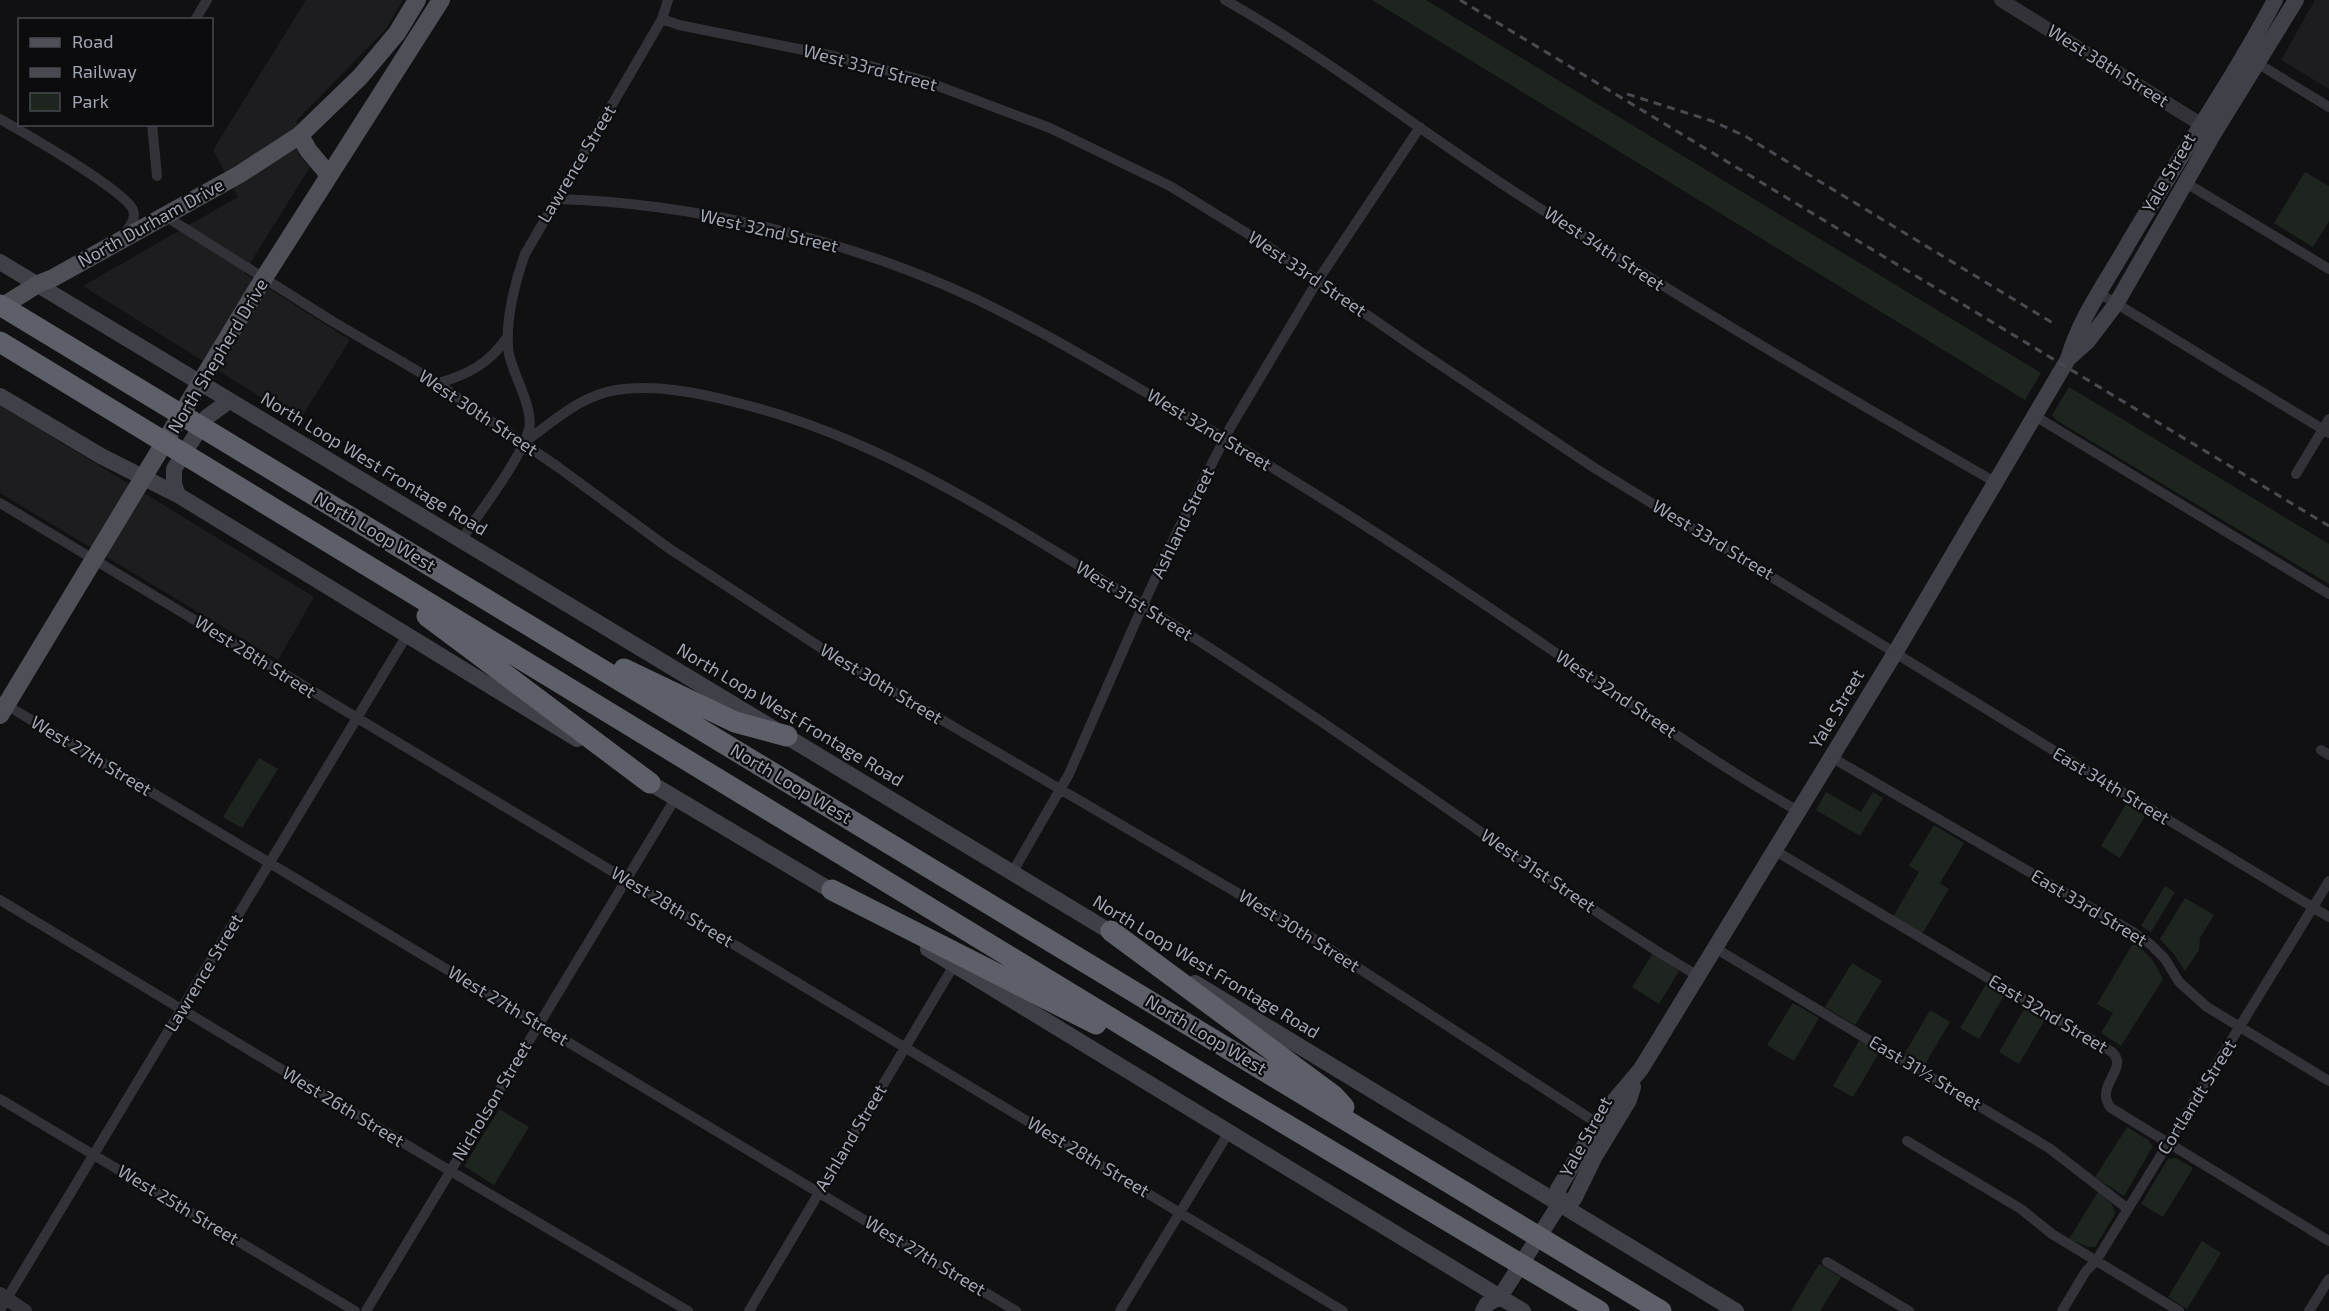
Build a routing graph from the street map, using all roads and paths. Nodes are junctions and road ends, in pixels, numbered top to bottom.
1 (207, 0) edge
2 (417, 0) edge
3 (441, 0) edge
4 (668, 0) edge
5 (1225, 0) edge
6 (2001, 0) edge
7 (2275, 0) edge
8 (2296, 0) edge
9 (196, 18) edge
10 (662, 19) junction
11 (402, 26) junction
12 (419, 36) junction
13 (2250, 59) junction
14 (2329, 107) edge
15 (0, 119) edge
16 (152, 126) edge
17 (1420, 128) junction
18 (2207, 128) junction
19 (300, 135) junction
20 (329, 175) junction
21 (157, 176) dead end
22 (2187, 183) junction
23 (556, 199) junction
24 (165, 216) junction
25 (122, 238) junction
26 (2128, 243) junction
27 (2145, 254) junction
28 (0, 262) edge
29 (2329, 269) edge
30 (264, 278) junction
31 (1318, 280) junction
32 (38, 284) junction
33 (2099, 293) junction
34 (2116, 304) junction
35 (0, 306) edge
36 (508, 336) junction
37 (0, 342) edge
38 (2068, 359) junction
39 (199, 383) junction
40 (438, 383) junction
41 (0, 396) edge
42 (229, 401) junction
43 (2035, 416) junction
44 (2329, 419) edge
45 (2326, 431) edge
46 (1225, 438) junction
47 (523, 443) junction
48 (2295, 474) dead end
49 (145, 477) junction
50 (1995, 482) junction
51 (178, 495) junction
52 (0, 503) edge
53 (320, 537) junction
54 (462, 539) junction
55 (93, 559) junction
56 (2329, 594) edge
57 (1143, 605) junction
58 (523, 622) junction
59 (407, 635) junction
60 (1895, 652) junction
61 (2, 707) edge
62 (357, 718) junction
63 (787, 736) junction
64 (1832, 757) junction
65 (650, 783) junction
66 (1061, 788) junction
67 (675, 799) junction
68 (1798, 811) junction
69 (1774, 850) junction
70 (270, 863) junction
71 (1012, 873) junction
72 (626, 879) junction
73 (2329, 881) edge
74 (832, 890) junction
75 (0, 900) edge
76 (2313, 907) junction
77 (2329, 917) edge
78 (1111, 932) junction
79 (1715, 948) junction
80 (954, 964) junction
81 (1698, 976) junction
82 (182, 1009) junction
83 (538, 1024) junction
84 (2240, 1027) junction
85 (906, 1047) junction
86 (2329, 1081) edge
87 (1232, 1092) junction
88 (0, 1099) edge
89 (1604, 1128) junction
90 (1364, 1130) junction
91 (1229, 1132) junction
92 (1907, 1141) dead end
93 (2169, 1144) junction
94 (94, 1154) junction
95 (450, 1171) junction
96 (819, 1192) junction
97 (1558, 1205) junction
98 (2128, 1209) junction
99 (1180, 1213) junction
100 (2329, 1241) edge
101 (2096, 1261) junction
102 (1827, 1262) dead end
103 (2329, 1279) edge
104 (2, 1301) edge
105 (1501, 1304) edge
106 (25, 1311) edge
107 (355, 1311) edge
108 (366, 1311) edge
109 (688, 1311) edge
110 (749, 1311) edge
111 (1016, 1311) edge
112 (1120, 1311) edge
113 (1343, 1311) edge
114 (1483, 1311) edge
115 (1523, 1311) edge
116 (1599, 1311) edge
117 (1661, 1311) edge
118 (1736, 1311) edge
119 (1909, 1311) edge
120 (2062, 1311) edge
121 (2179, 1311) edge
122 (2309, 1311) edge

1 - 9 street
2 - 11 main road
3 - 12 main road, North Shepherd Drive
4 - 10 street, Lawrence Street
5 - 17 street, West 34th Street
6 - 18 street, West 38th Street
7 - 13 main road, Yale Street
8 - 13 main road, Yale Street
10 - 23 street, Lawrence Street
10 - 31 street, West 33rd Street
11 - 12 main road
11 - 19 main road
12 - 20 main road, North Shepherd Drive
13 - 14 street
13 - 18 main road, Yale Street
15 - 25 street
16 - 21 street
17 - 31 street, Ashland Street
17 - 50 street, West 34th Street
18 - 22 main road, Yale Street
18 - 26 main road, Yale Street
19 - 20 main road
19 - 24 main road, North Durham Drive
20 - 30 main road, North Shepherd Drive
22 - 27 main road, Yale Street
22 - 29 street
23 - 36 street, Lawrence Street
23 - 46 street, West 32nd Street
24 - 25 main road, North Durham Drive
24 - 30 street, West 30th Street
25 - 32 main road, North Durham Drive
26 - 27 main road
26 - 33 main road, Yale Street
27 - 34 main road, Yale Street
28 - 32 main road, North Loop West Frontage Road
30 - 39 main road, North Shepherd Drive
30 - 40 street, West 30th Street
31 - 46 street, Ashland Street
31 - 60 street, West 33rd Street
32 - 35 main road, North Durham Drive
32 - 39 main road, North Loop West Frontage Road
33 - 34 street
33 - 38 main road, Yale Street
34 - 38 main road, Yale Street
34 - 45 street
35 - 58 highway, North Loop West
36 - 40 street, Lawrence Street
36 - 47 street, Lawrence Street
37 - 53 highway, North Loop West
38 - 43 main road, Yale Street
39 - 42 main road, North Loop West Frontage Road
39 - 49 main road, North Shepherd Drive
40 - 47 street, West 30th Street
41 - 49 main road
42 - 51 main road
42 - 54 main road, North Loop West Frontage Road
43 - 50 main road, Yale Street
43 - 56 street
44 - 45 street
45 - 48 street
46 - 57 street, Ashland Street
46 - 68 street, West 32nd Street
47 - 54 street, Lawrence Street
47 - 57 street, West 31st Street
47 - 66 street, West 30th Street
49 - 51 main road
49 - 55 main road, North Shepherd Drive
50 - 60 main road, Yale Street
51 - 59 main road
52 - 55 street, West 28th Street
53 - 65 highway
53 - 87 highway, North Loop West
54 - 63 main road, North Loop West Frontage Road
55 - 61 main road, North Shepherd Drive
55 - 62 street, West 28th Street
57 - 66 street, Ashland Street
57 - 81 street, West 31st Street
58 - 63 highway
58 - 90 highway, North Loop West
59 - 62 street, Lawrence Street
59 - 65 main road
60 - 64 main road, Yale Street
60 - 76 street, East 34th Street
61 - 70 street, West 27th Street
62 - 70 street, Lawrence Street
62 - 72 street, West 28th Street
63 - 71 main road, North Loop West Frontage Road
64 - 68 main road, Yale Street
64 - 84 street, East 33rd Street
65 - 67 main road
66 - 71 street, Ashland Street
66 - 89 street, West 30th Street
67 - 72 street, Nicholson Street
67 - 74 main road
68 - 69 main road, Yale Street
69 - 79 main road, Yale Street
69 - 93 street, East 32nd Street
70 - 82 street, Lawrence Street
70 - 83 street, West 27th Street
71 - 78 main road, North Loop West Frontage Road
72 - 83 street, Nicholson Street
72 - 85 street, West 28th Street
73 - 76 street, Cortlandt Street
74 - 80 main road
74 - 87 highway
75 - 82 street, West 26th Street
76 - 77 street, East 34th Street
76 - 84 street, Cortlandt Street
78 - 90 highway
78 - 97 main road, North Loop West Frontage Road
79 - 81 main road, Yale Street
79 - 98 street, East 31½ Street
80 - 85 street, Ashland Street
80 - 91 main road
81 - 89 main road, Yale Street
82 - 94 street, Lawrence Street
82 - 95 street, West 26th Street
83 - 95 street, Nicholson Street
83 - 96 street, West 27th Street
84 - 86 street, East 33rd Street
84 - 93 street, Cortlandt Street
85 - 96 street, Ashland Street
85 - 99 street, West 28th Street
87 - 116 highway, North Loop West
88 - 94 street, West 25th Street
89 - 97 main road, Yale Street
90 - 117 highway, North Loop West
91 - 99 street
91 - 105 main road
92 - 101 street
93 - 98 street, Cortlandt Street
93 - 100 street, East 32nd Street
94 - 104 street, Lawrence Street
94 - 107 street, West 25th Street
95 - 108 street, Nicholson Street
95 - 109 street, West 26th Street
96 - 110 street, Ashland Street
96 - 111 street, West 27th Street
97 - 105 main road, Yale Street
97 - 118 main road, North Loop West Frontage Road
98 - 101 street, Cortlandt Street
99 - 112 street
99 - 113 street, West 28th Street
101 - 120 street, Cortlandt Street
101 - 121 street
102 - 119 street
103 - 122 street
104 - 106 street
105 - 114 main road, Yale Street
105 - 115 main road

